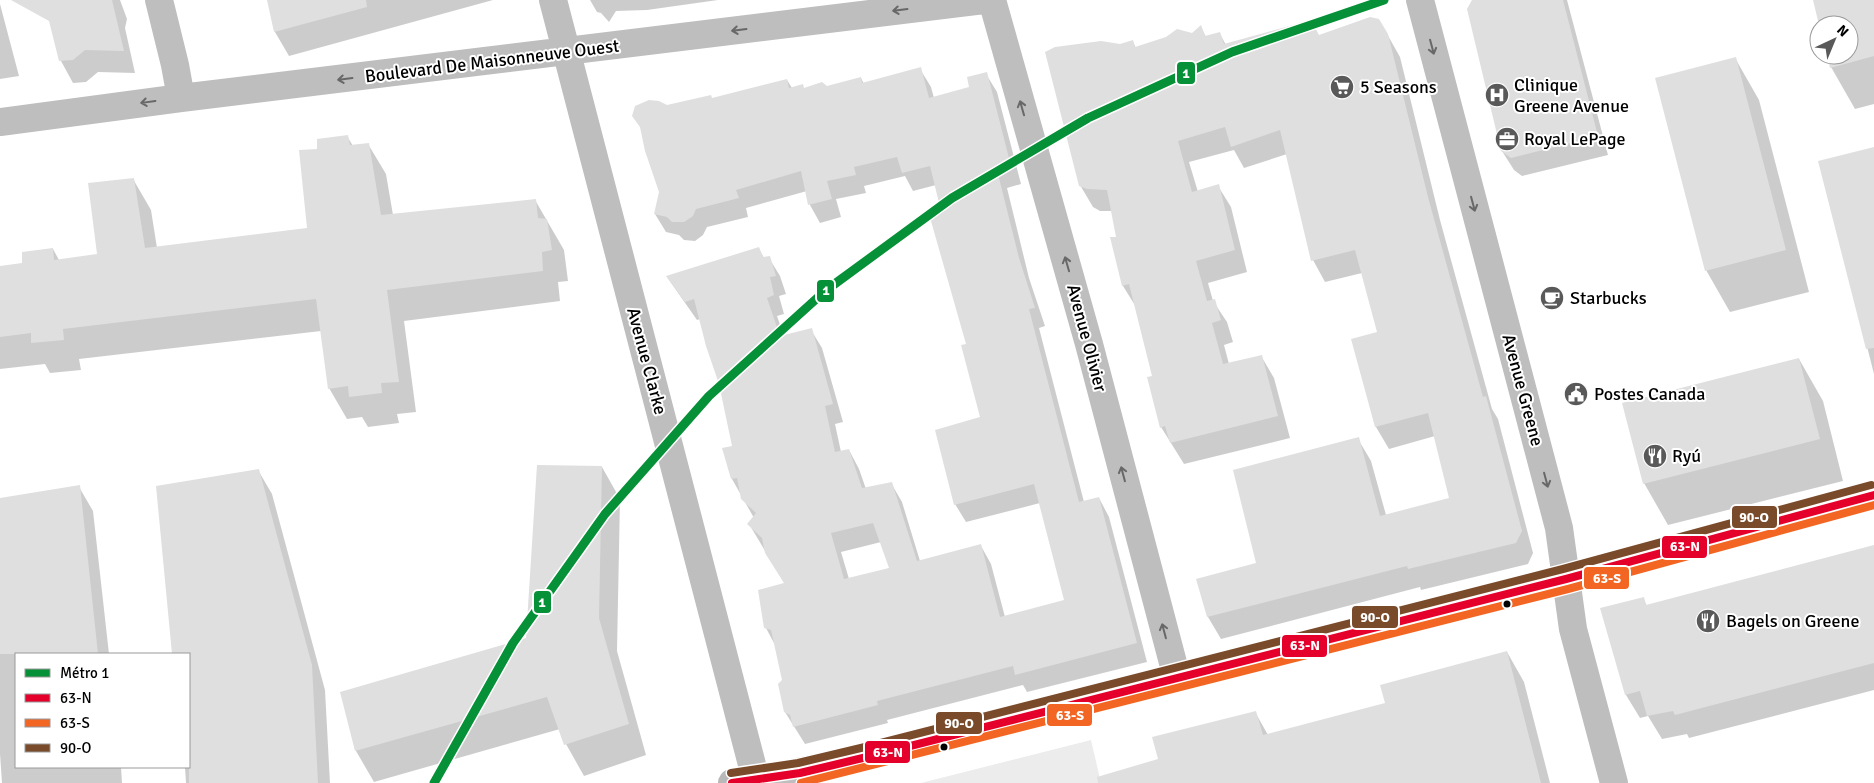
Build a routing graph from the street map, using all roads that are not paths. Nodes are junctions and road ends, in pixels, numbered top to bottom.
1 (159, 0) edge
2 (554, 0) edge
3 (984, 0) edge
4 (992, 0) edge
5 (1420, 0) edge
6 (567, 51) junction
7 (181, 98) junction
8 (0, 122) edge
9 (1874, 495) edge
10 (1566, 579) junction
11 (1177, 678) junction
12 (751, 782) edge
13 (1614, 783) edge

1 - 7 street
2 - 6 street, Avenue Clarke
3 -> 6 street, Boulevard De Maisonneuve Ouest
11 -> 4 street, Avenue Olivier
5 -> 10 street, Avenue Greene
6 -> 7 street, Boulevard De Maisonneuve Ouest
6 - 12 street, Avenue Clarke
7 -> 8 street, Boulevard De Maisonneuve Ouest
9 - 10 street
10 - 11 street
10 - 13 street, Avenue Greene
11 - 12 street

